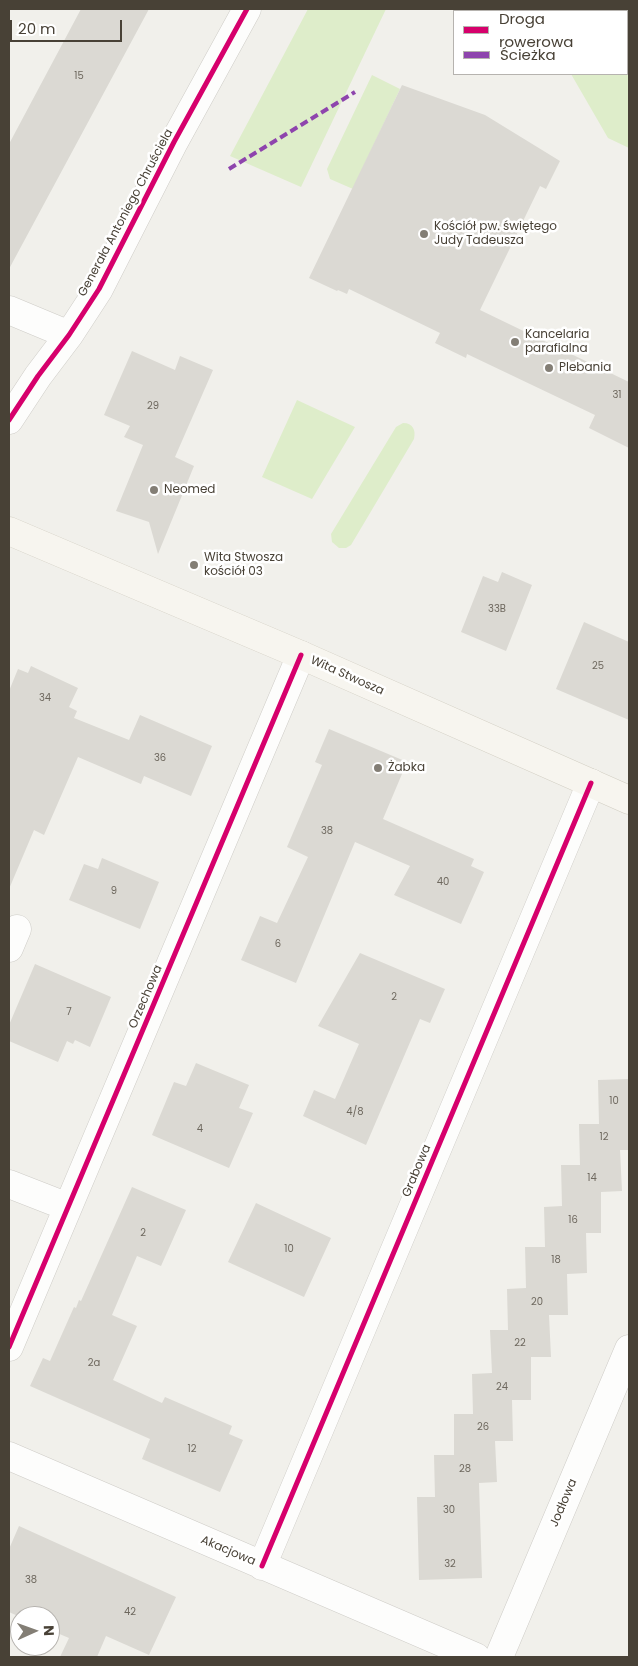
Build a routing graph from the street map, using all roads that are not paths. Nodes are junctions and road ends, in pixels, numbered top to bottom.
1 (248, 9) edge
2 (9, 310) edge
3 (70, 335) junction
4 (9, 420) edge
5 (9, 531) edge
6 (300, 655) junction
7 (591, 783) junction
8 (629, 800) edge
9 (9, 1184) edge
10 (68, 1207) junction
11 (9, 1347) edge
12 (629, 1349) edge
13 (9, 1456) edge
14 (262, 1566) junction
15 (476, 1657) edge
16 (499, 1657) edge

1 - 3 street, Generała Antoniego Chruściela
2 - 3 street
3 - 4 street, Generała Antoniego Chruściela
5 - 6 street, Wita Stwosza
6 - 7 street, Wita Stwosza
6 - 10 street, Orzechowa
7 - 8 street, Wita Stwosza
7 - 14 street, Grabowa
9 - 10 street
10 - 11 street, Orzechowa
12 - 16 street, Jodłowa
13 - 14 street, Akacjowa
14 - 15 street, Akacjowa

